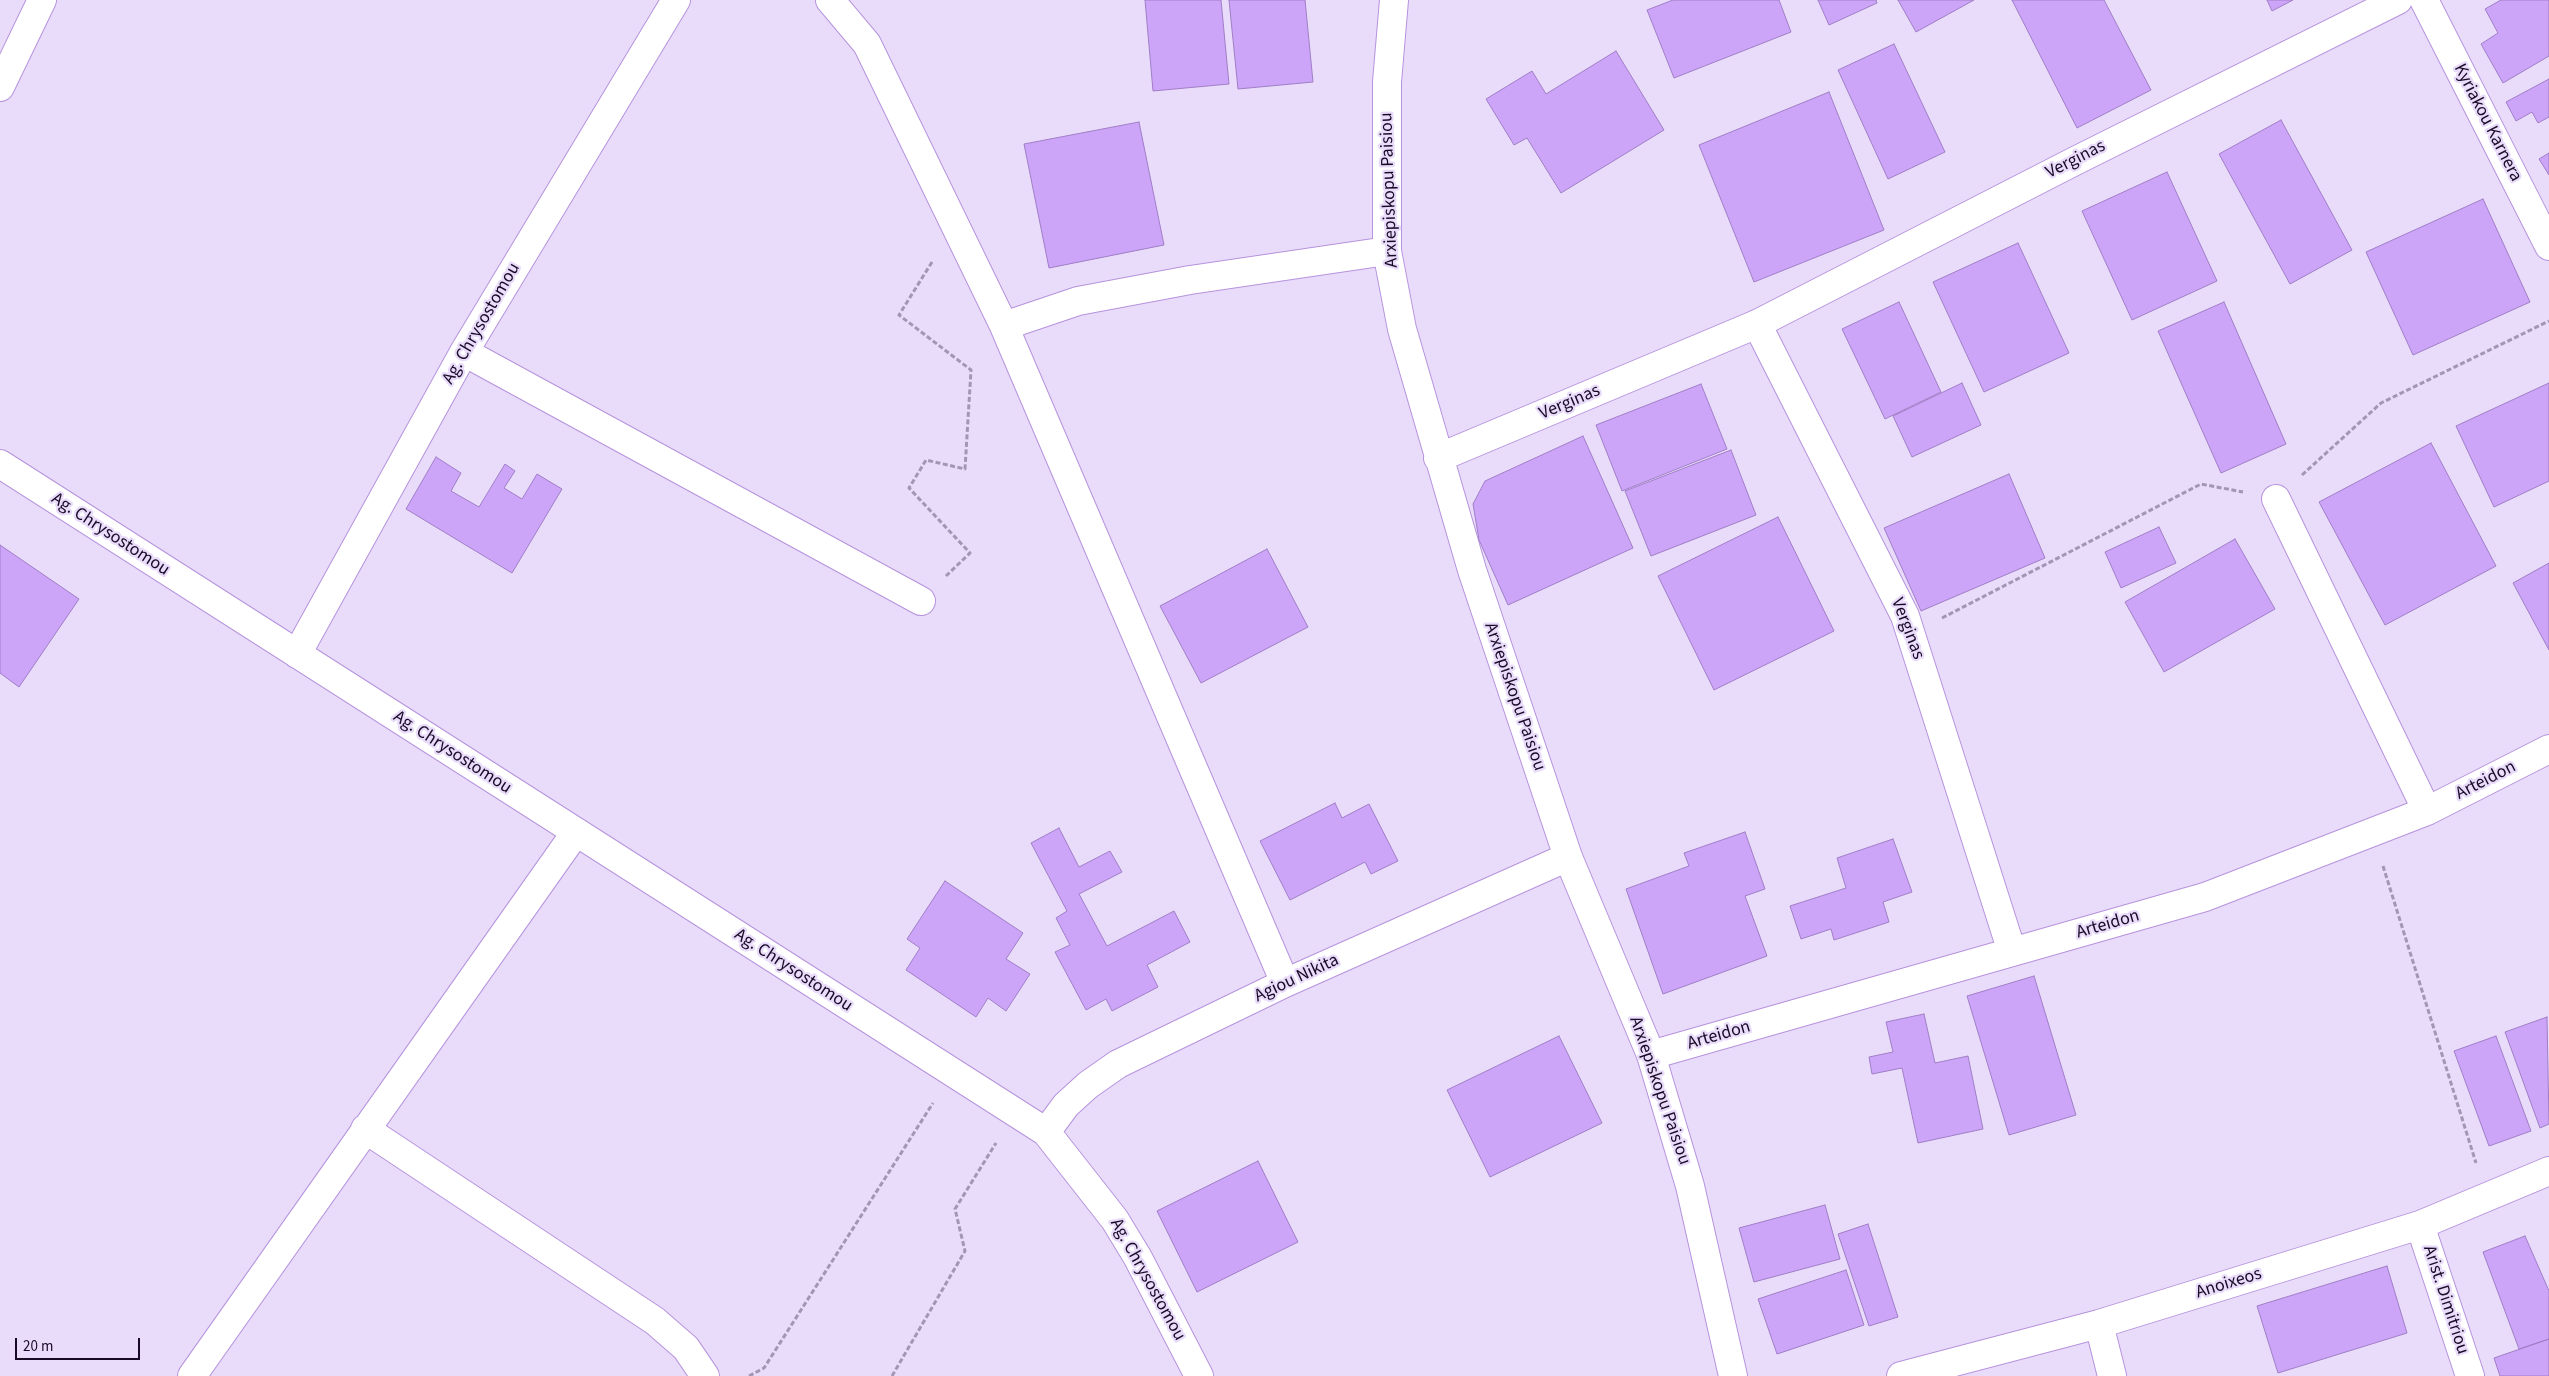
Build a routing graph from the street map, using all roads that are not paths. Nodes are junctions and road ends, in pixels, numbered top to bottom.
1 (42, 0) edge
2 (676, 0) edge
3 (830, 0) edge
4 (1394, 0) edge
5 (2398, 0) edge
6 (2424, 0) edge
7 (0, 86) edge
8 (2549, 246) edge
9 (1388, 251) junction
10 (1757, 324) junction
11 (1004, 326) junction
12 (464, 352) junction
13 (1438, 458) junction
14 (0, 464) edge
15 (2276, 499) road end
16 (921, 601) road end
17 (297, 654) junction
18 (2549, 748) edge
19 (2427, 811) junction
20 (576, 832) junction
21 (1568, 857) junction
22 (2012, 952) junction
23 (1285, 983) junction
24 (1650, 1055) junction
25 (365, 1129) junction
26 (1046, 1132) junction
27 (2549, 1170) edge
28 (2420, 1225) junction
29 (2099, 1324) junction
30 (192, 1376) edge
31 (705, 1376) edge
32 (1199, 1376) edge
33 (1733, 1376) edge
34 (1901, 1376) edge
35 (2112, 1376) edge
36 (2470, 1376) edge

1 - 7 street
2 - 12 street, Ag. Chrysostomou
3 - 11 street
4 - 9 street, Arxiepiskopu Paisiou
5 - 10 street, Verginas
6 - 8 street, Kyriakou Karnera
9 - 11 street
9 - 13 street, Arxiepiskopu Paisiou
10 - 13 street, Verginas
10 - 22 street, Verginas
11 - 23 street
12 - 16 street
12 - 17 street, Ag. Chrysostomou
13 - 21 street, Arxiepiskopu Paisiou
14 - 17 street, Ag. Chrysostomou
15 - 19 street
17 - 20 street, Ag. Chrysostomou
18 - 19 street, Arteidon
19 - 22 street, Arteidon
20 - 25 street
20 - 26 street, Ag. Chrysostomou
21 - 23 street, Agiou Nikita
21 - 24 street, Arxiepiskopu Paisiou
22 - 24 street, Arteidon
23 - 26 street, Agiou Nikita
24 - 33 street, Arxiepiskopu Paisiou
25 - 30 street
25 - 31 street
26 - 32 street, Ag. Chrysostomou
27 - 28 street, Anoixeos
28 - 29 street, Anoixeos
28 - 36 street, Arist. Dimitriou
29 - 34 street, Anoixeos
29 - 35 street

